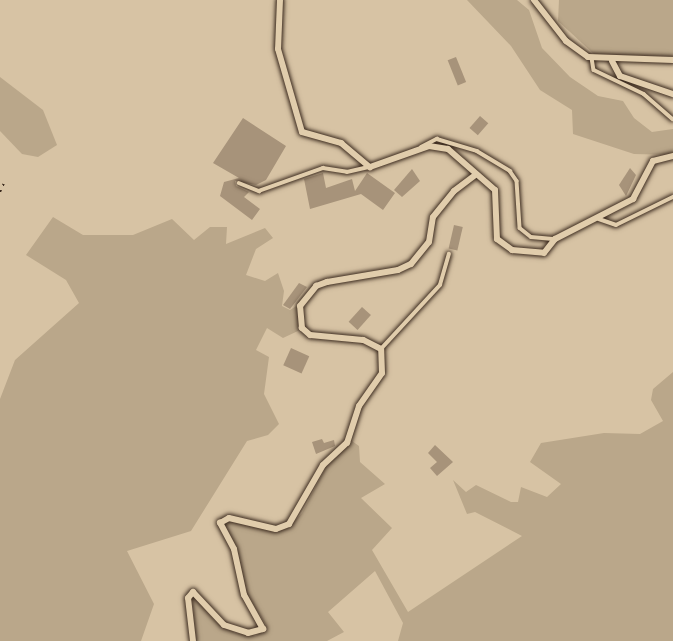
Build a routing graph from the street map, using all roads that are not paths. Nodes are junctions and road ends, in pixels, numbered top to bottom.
1 (280, 0) edge
2 (534, 0) edge
3 (592, 58) junction
4 (673, 60) edge
5 (612, 61) junction
6 (673, 94) edge
7 (673, 119) edge
8 (416, 151) junction
9 (673, 156) edge
10 (370, 167) junction
11 (475, 175) junction
12 (239, 183) dead end
13 (673, 197) edge
14 (599, 219) junction
15 (555, 239) junction
16 (449, 254) dead end
17 (380, 349) junction
18 (193, 641) edge

1 - 10 street
2 - 3 street
3 - 5 street
3 - 7 lane
4 - 5 street
5 - 6 street
8 - 10 street
8 - 11 street
8 - 15 lane
9 - 14 street
10 - 12 lane
11 - 15 street
11 - 17 street
13 - 14 lane
14 - 15 street
16 - 17 lane
17 - 18 street

